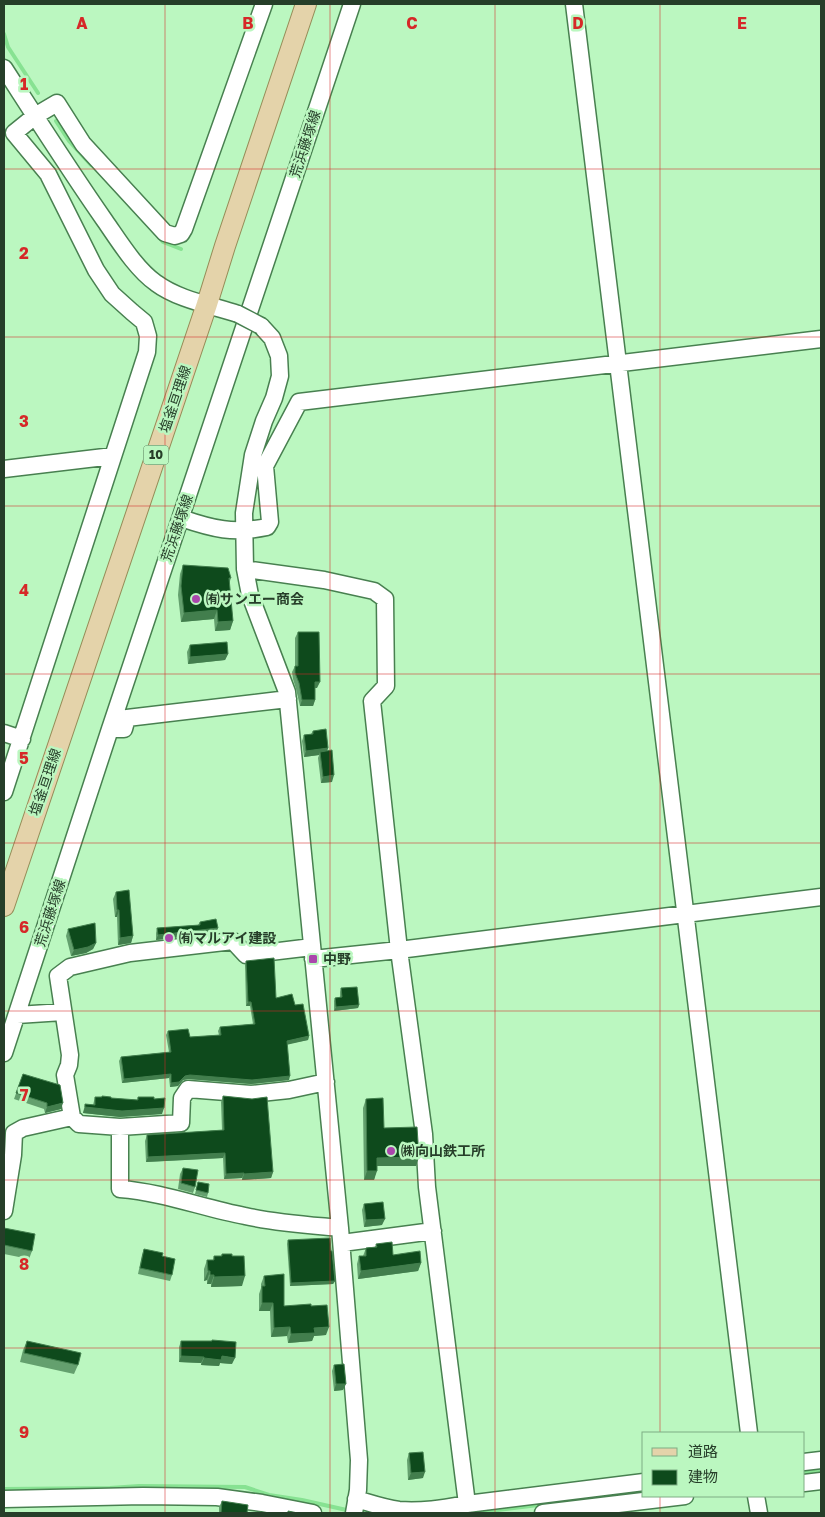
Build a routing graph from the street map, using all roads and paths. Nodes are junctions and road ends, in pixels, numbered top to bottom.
1 (264, 4) edge
2 (306, 4) edge
3 (352, 4) edge
4 (574, 4) edge
5 (4, 68) edge
6 (35, 116) junction
7 (207, 304) junction
8 (821, 339) edge
9 (618, 364) junction
10 (112, 456) junction
11 (4, 469) edge
12 (181, 518) junction
13 (244, 531) junction
14 (245, 569) junction
15 (288, 699) junction
16 (110, 729) junction
17 (4, 733) edge
18 (22, 738) junction
19 (4, 792) edge
20 (821, 897) edge
21 (4, 906) edge
22 (685, 913) junction
23 (399, 950) junction
24 (313, 953) junction
25 (63, 1012) junction
26 (16, 1016) junction
27 (4, 1053) edge
28 (326, 1082) junction
29 (72, 1117) junction
30 (120, 1127) junction
31 (4, 1211) edge
32 (433, 1231) junction
33 (341, 1236) junction
34 (749, 1432) edge
35 (821, 1460) edge
36 (805, 1462) edge
37 (821, 1481) edge
38 (642, 1482) edge
39 (805, 1483) edge
40 (678, 1497) edge
41 (756, 1497) edge
42 (4, 1499) edge
43 (467, 1504) junction
44 (355, 1506) edge
45 (313, 1513) edge
46 (543, 1513) edge
47 (759, 1513) edge

1 - 6 street
2 - 7 main road, 塩釜亘理線 / 10
3 - 12 street, 荒浜藤塚線
4 - 9 street
5 - 6 street
6 - 7 street
6 - 10 street
7 - 13 street, bridge
7 - 21 main road, 塩釜亘理線 / 10
8 - 9 street
9 - 13 street
9 - 22 street
10 - 11 street
10 - 18 street
12 - 13 street
12 - 16 street, 荒浜藤塚線
13 - 14 street
14 - 15 street
14 - 23 street
15 - 16 street
15 - 24 street
16 - 26 street, 荒浜藤塚線
17 - 18 street
18 - 19 street
20 - 22 street
22 - 23 street
22 - 34 street
23 - 24 street
23 - 32 street
24 - 25 street
24 - 28 street
25 - 26 street
25 - 29 street
26 - 27 street, 荒浜藤塚線
28 - 30 street
28 - 33 street
29 - 30 street
29 - 31 street
30 - 33 street
32 - 33 street
32 - 43 street
33 - 44 street
35 - 36 street
37 - 39 street
38 - 43 street
40 - 46 street
41 - 47 street
42 - 45 street
43 - 44 street

